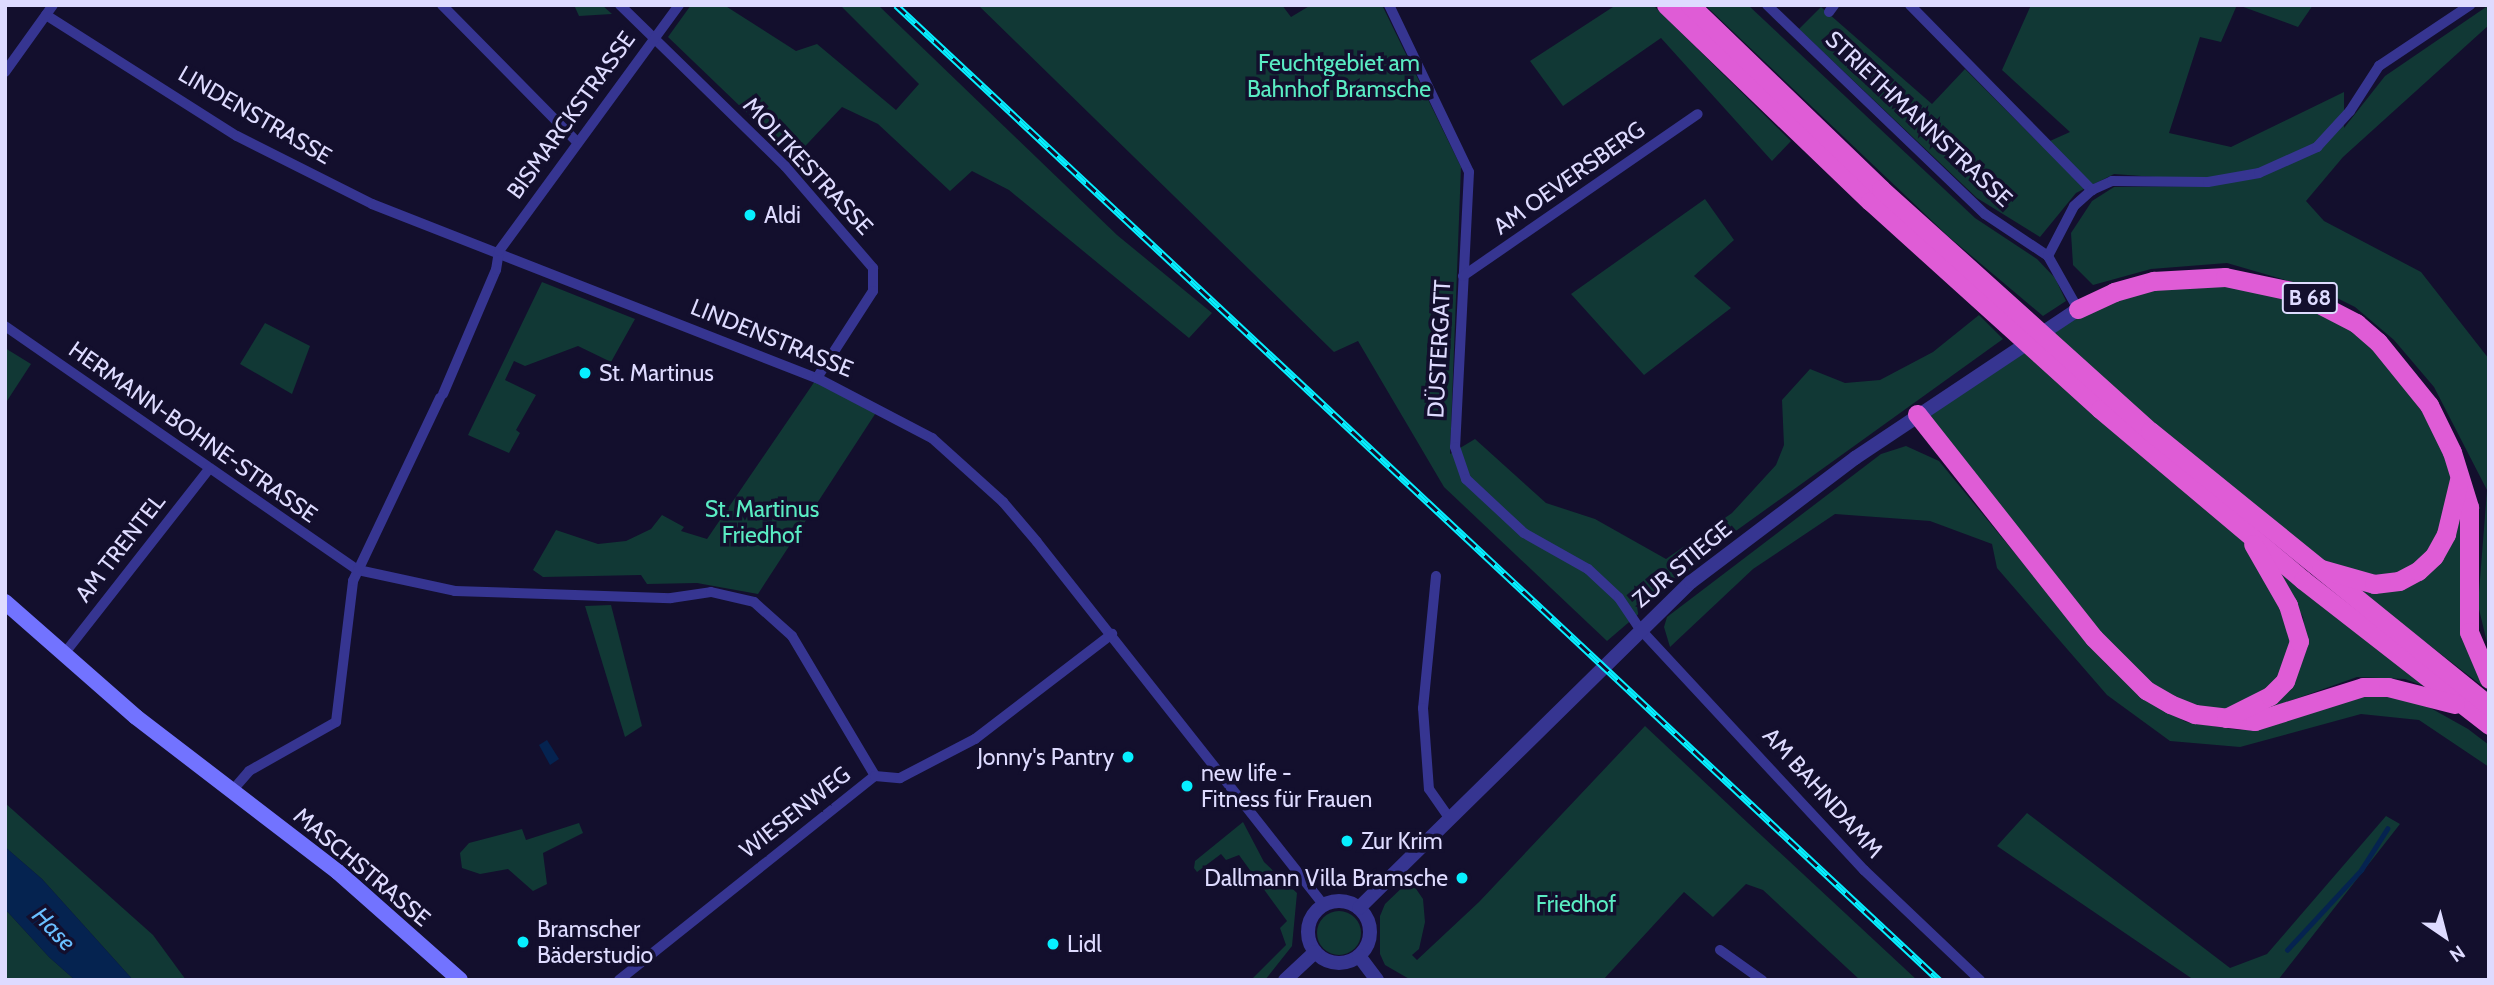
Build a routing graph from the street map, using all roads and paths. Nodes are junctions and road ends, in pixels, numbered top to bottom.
1 (442, 5) edge
2 (620, 5) edge
3 (679, 5) edge
4 (1389, 5) edge
5 (1667, 5) edge
6 (1690, 5) edge
7 (1767, 5) edge
8 (1910, 5) edge
9 (2470, 5) edge
10 (50, 10) edge
11 (653, 38) junction
12 (5, 72) edge
13 (1698, 114) dead end
14 (576, 141) junction
15 (2092, 190) junction
16 (499, 251) junction
17 (2048, 256) junction
18 (1463, 276) junction
19 (1995, 303) junction
20 (2078, 309) junction
21 (5, 326) edge
22 (2067, 368) junction
23 (817, 379) junction
24 (1917, 414) junction
25 (210, 468) junction
26 (2459, 476) junction
27 (2246, 532) junction
28 (2314, 568) junction
29 (358, 570) junction
30 (1436, 576) dead end
31 (5, 601) edge
32 (1640, 629) junction
33 (1112, 634) junction
34 (64, 654) junction
35 (2489, 679) edge
36 (2463, 706) junction
37 (2489, 706) edge
38 (2225, 719) junction
39 (2489, 725) edge
40 (875, 776) junction
41 (231, 792) junction
42 (1448, 816) junction
43 (1324, 905) junction
44 (1359, 908) junction
45 (1720, 950) dead end
46 (1315, 952) junction
47 (1359, 956) junction
48 (460, 980) edge
49 (619, 980) edge
50 (1285, 980) edge
51 (1377, 980) edge
52 (1762, 980) edge
53 (1980, 980) edge

1 - 14 street
2 - 11 street, MOLTKESTRASSE
3 - 11 street, BISMARCKSTRASSE
4 - 18 street, DÜSTERGATT
5 - 19 highway
6 - 19 highway
7 - 17 street, STRIETHMANNSTRASSE
8 - 15 street
9 - 15 street
10 - 12 street
10 - 16 street, LINDENSTRASSE
11 - 14 street, BISMARCKSTRASSE
11 - 23 street, MOLTKESTRASSE
13 - 18 street, AM OEVERSBERG
14 - 16 street, BISMARCKSTRASSE
15 - 17 street
16 - 23 street, LINDENSTRASSE
16 - 29 street, BISMARCKSTRASSE
17 - 20 street, STRIETHMANNSTRASSE
18 - 32 street, DÜSTERGATT
19 - 22 highway
20 - 24 street, ZUR STIEGE
20 - 26 highway, B 68
21 - 25 street, HERMANN-BOHNE-STRASSE
22 - 27 highway
22 - 28 highway
23 - 33 street, LINDENSTRASSE
24 - 32 street, ZUR STIEGE
24 - 38 highway
25 - 29 street, HERMANN-BOHNE-STRASSE
25 - 34 street, AM TRENTEL
26 - 28 highway
26 - 35 highway, B 68
27 - 36 highway
27 - 38 highway
28 - 37 highway
29 - 40 street, HERMANN-BOHNE-STRASSE
29 - 41 street
30 - 42 street
31 - 34 main road, MASCHSTRASSE
32 - 42 street, ZUR STIEGE
32 - 53 street, AM BAHNDAMM
33 - 40 street, WIESENWEG
33 - 43 street, LINDENSTRASSE
34 - 41 main road, MASCHSTRASSE
36 - 38 highway
36 - 39 highway
40 - 49 street, WIESENWEG
41 - 48 main road, MASCHSTRASSE
42 - 44 street, ZUR STIEGE
43 - 44 street
43 - 46 street
44 - 47 street
45 - 52 street
46 - 47 street
46 - 50 street
47 - 51 street

